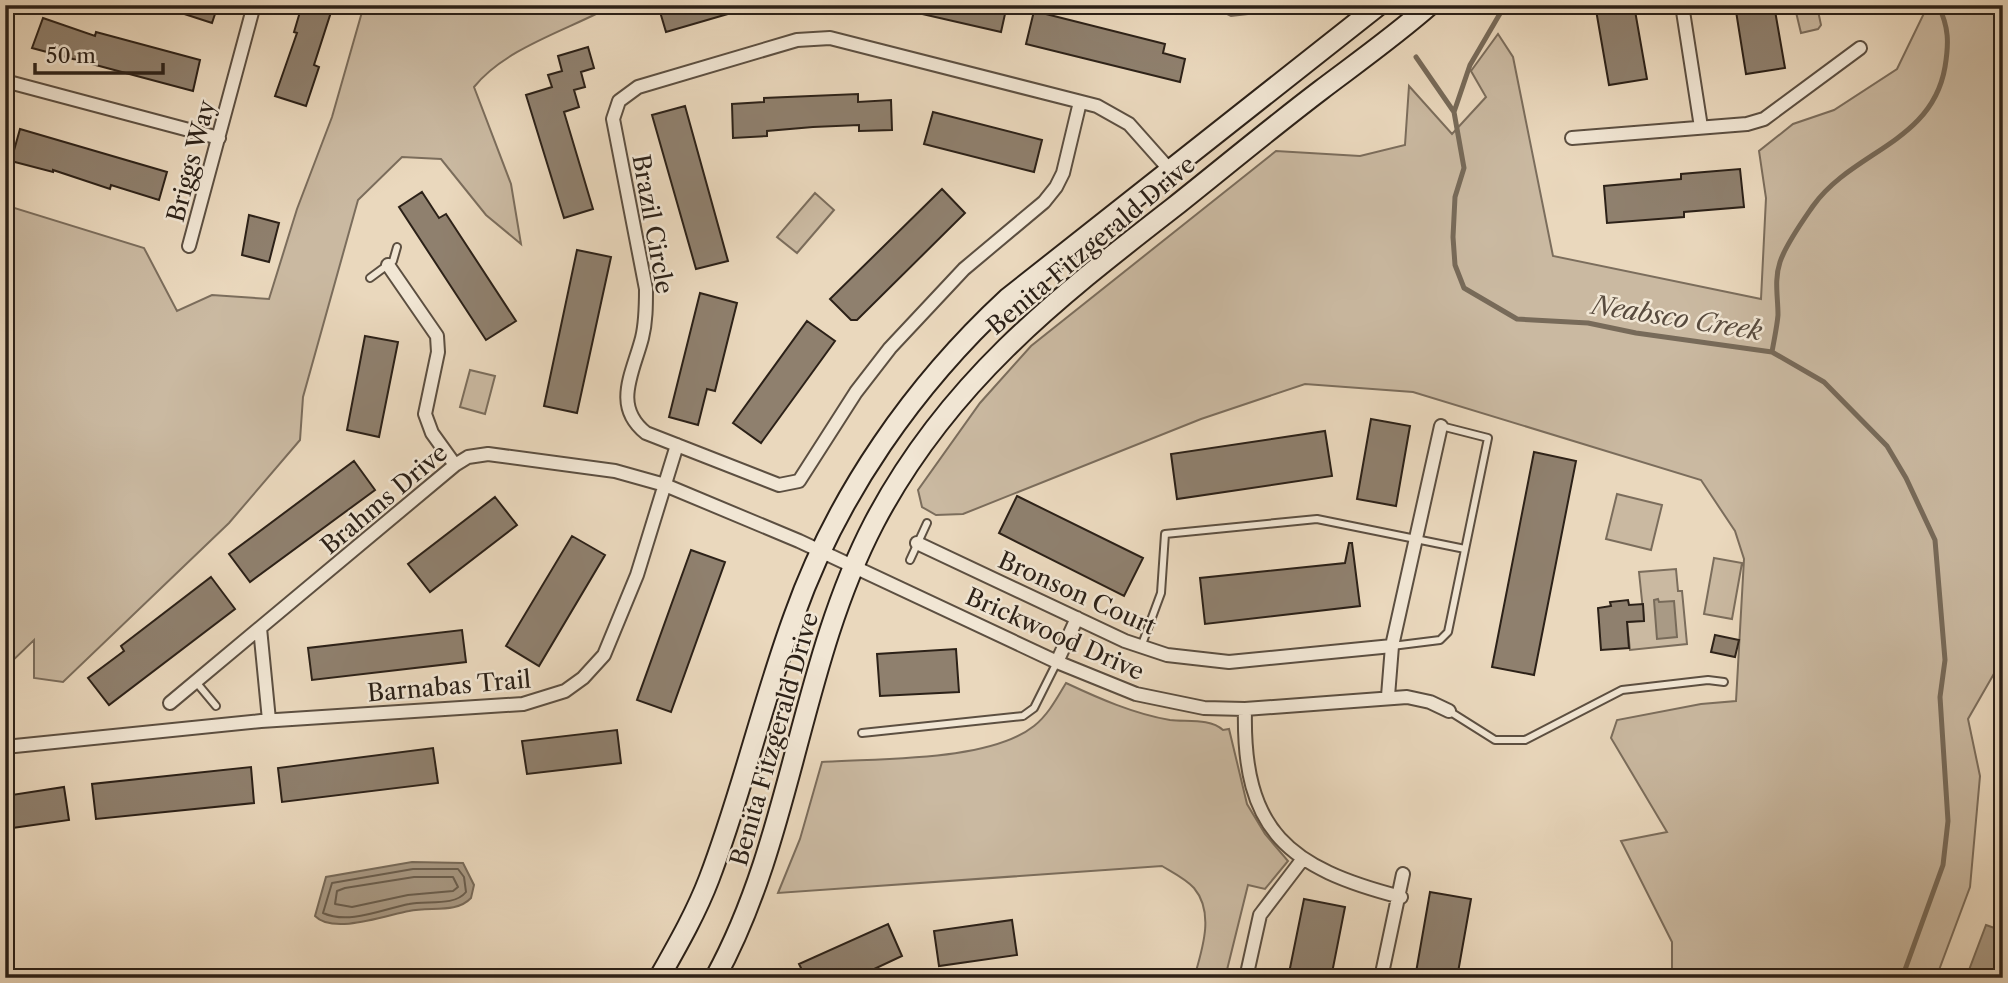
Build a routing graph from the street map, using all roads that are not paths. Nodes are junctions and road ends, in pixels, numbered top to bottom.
1 (254, 5) edge
2 (1379, 5) edge
3 (1430, 5) edge
4 (1682, 5) edge
5 (1860, 48) dead end
6 (5, 81) edge
7 (1080, 102) junction
8 (1701, 127) junction
9 (219, 138) junction
10 (1573, 138) dead end
11 (1169, 169) junction
12 (189, 246) dead end
13 (397, 247) dead end
14 (388, 265) junction
15 (370, 278) dead end
16 (1441, 426) joint
17 (677, 444) junction
18 (455, 465) junction
19 (665, 485) junction
20 (927, 523) dead end
21 (1416, 539) junction
22 (917, 543) junction
23 (1465, 549) junction
24 (821, 551) junction
25 (910, 560) dead end
26 (855, 566) junction
27 (1077, 618) junction
28 (260, 628) junction
29 (1392, 646) junction
30 (1141, 647) junction
31 (1057, 662) junction
32 (196, 682) junction
33 (1724, 682) dead end
34 (1388, 696) junction
35 (170, 703) dead end
36 (216, 706) dead end
37 (1245, 709) junction
38 (1449, 711) joint
39 (269, 720) junction
40 (862, 733) dead end
41 (5, 747) edge
42 (1302, 860) junction
43 (1404, 874) dead end
44 (1401, 897) junction
45 (659, 978) edge
46 (715, 978) edge
47 (1245, 978) edge
48 (1381, 978) edge

1 - 9 street, Briggs Way
2 - 11 main road, Benita Fitzgerald Drive
3 - 26 main road, Benita Fitzgerald Drive
4 - 8 street
5 - 8 street
6 - 9 street
7 - 11 street, Brazil Circle
7 - 17 street, Brazil Circle
7 - 17 street, Brazil Circle
8 - 10 street
9 - 12 street, Briggs Way
11 - 24 main road, Benita Fitzgerald Drive
13 - 14 lane
14 - 15 lane
14 - 18 street
16 - 21 street
16 - 23 lane
17 - 19 street, Barnabas Trail
18 - 19 street, Brahms Drive
18 - 28 street, Brahms Drive
19 - 24 street, Brahms Drive
19 - 39 street, Barnabas Trail
20 - 22 lane
21 - 23 lane
21 - 29 street
21 - 30 lane
22 - 25 lane
22 - 27 street, Bronson Court
23 - 29 lane
24 - 26 street, Brickwood Drive
24 - 45 main road, Benita Fitzgerald Drive
26 - 31 street, Brickwood Drive
26 - 46 main road, Benita Fitzgerald Drive
27 - 30 street, Bronson Court
27 - 31 street
28 - 32 street, Brahms Drive
28 - 39 street
29 - 30 street, Bronson Court
29 - 34 street
31 - 37 street, Brickwood Drive
31 - 40 lane
32 - 35 street, Brahms Drive
32 - 36 lane
33 - 38 lane
34 - 37 street, Brickwood Drive
34 - 38 street, Brickwood Drive
37 - 42 street
39 - 41 street, Barnabas Trail
42 - 44 street
42 - 47 street
43 - 44 street
44 - 48 street

